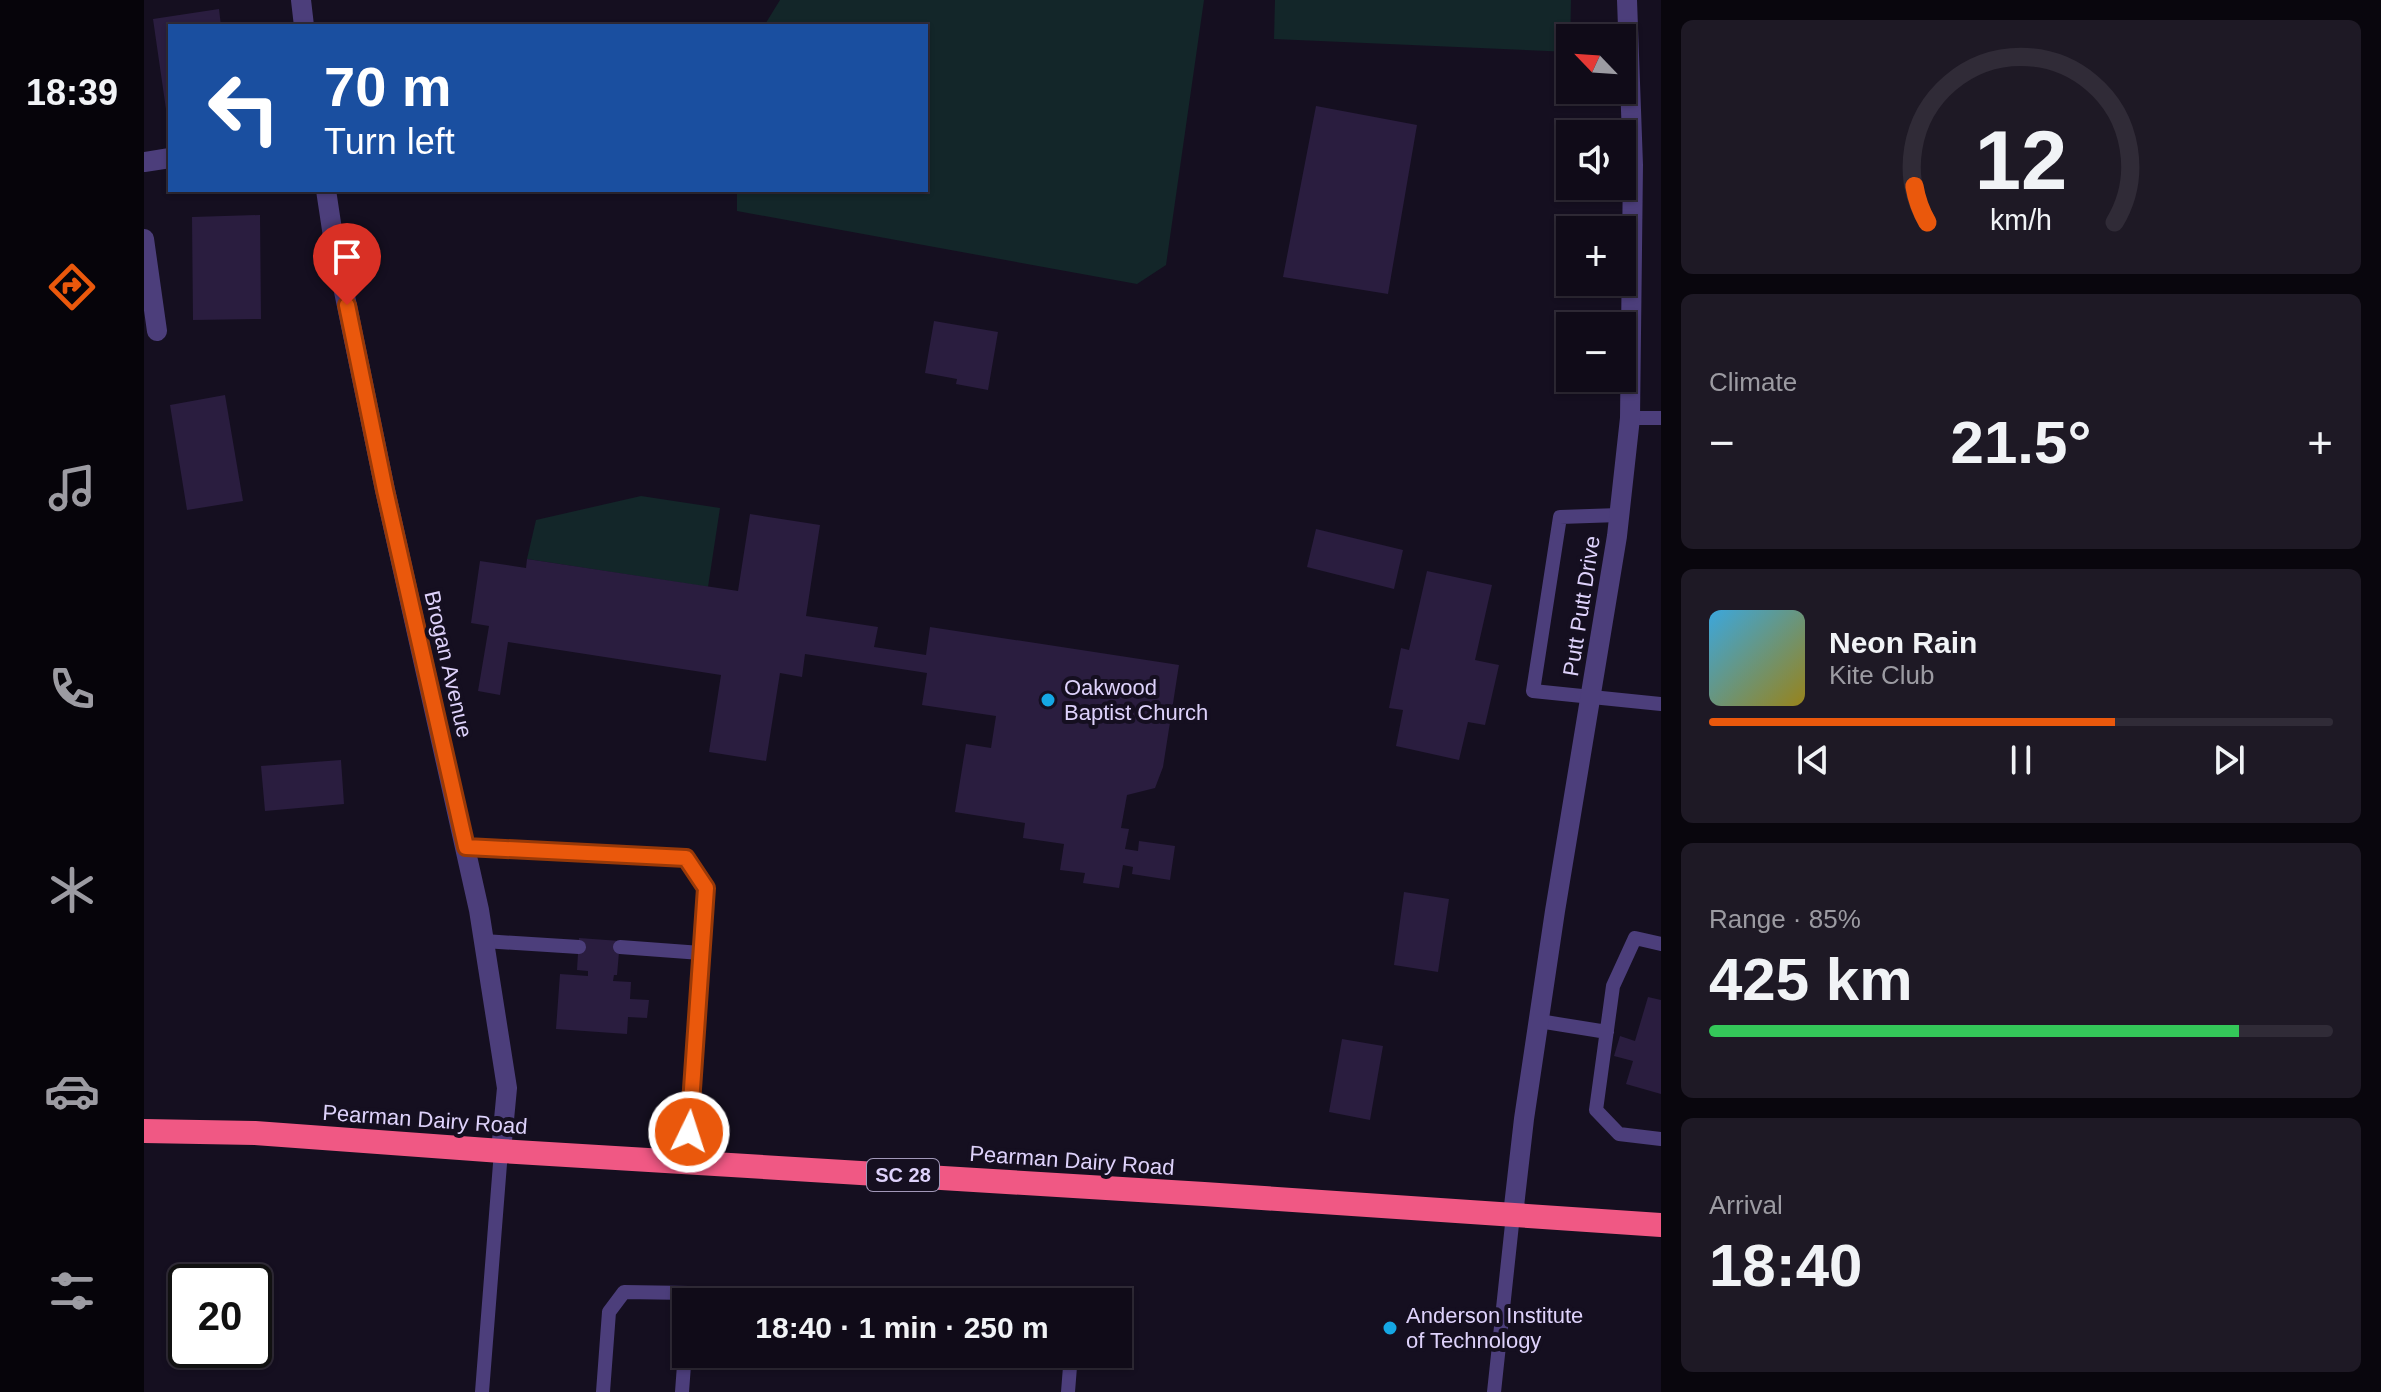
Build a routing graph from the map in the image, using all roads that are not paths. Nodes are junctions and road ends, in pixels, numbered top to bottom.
1 (301, 0) edge
2 (1627, 0) edge
3 (304, 24) edge
4 (168, 158) edge
5 (144, 162) edge
6 (326, 192) edge
7 (144, 239) edge
8 (157, 331) dead end
9 (1630, 418) junction
10 (1661, 418) edge
11 (1619, 515) junction
12 (1591, 696) junction
13 (1661, 704) edge
14 (466, 847) junction
15 (484, 941) junction
16 (1661, 944) edge
17 (579, 947) dead end
18 (620, 947) dead end
19 (701, 953) junction
20 (1539, 1021) junction
21 (1607, 1032) junction
22 (144, 1131) edge
23 (1661, 1139) edge
24 (501, 1151) junction
25 (687, 1162) junction
26 (1513, 1215) junction
27 (1661, 1225) edge
28 (672, 1296) edge
29 (684, 1368) edge
30 (1070, 1368) edge
31 (482, 1392) edge
32 (603, 1392) edge
33 (682, 1392) edge
34 (1068, 1392) edge
35 (1494, 1392) edge

1 - 3 street
2 - 9 street, Putt Putt Drive
4 - 5 street
6 - 14 street, Brogan Avenue
7 - 8 street
9 - 10 lane
9 - 11 street, Putt Putt Drive
11 - 12 street, Putt Putt Drive
11 - 12 lane
12 - 13 lane
12 - 20 street, Putt Putt Drive
14 - 15 street, Brogan Avenue
14 - 19 lane
15 - 17 lane
15 - 24 street, Brogan Avenue
16 - 21 lane
18 - 19 lane
19 - 25 lane
20 - 21 lane
20 - 26 street, Putt Putt Drive
21 - 23 lane
22 - 24 highway, Pearman Dairy Road / SC 28
24 - 25 highway, Pearman Dairy Road / SC 28
24 - 31 lane
25 - 26 highway, Pearman Dairy Road / SC 28
26 - 27 highway, Pearman Dairy Road / SC 28
26 - 35 lane
28 - 32 lane
29 - 33 lane
30 - 34 lane

